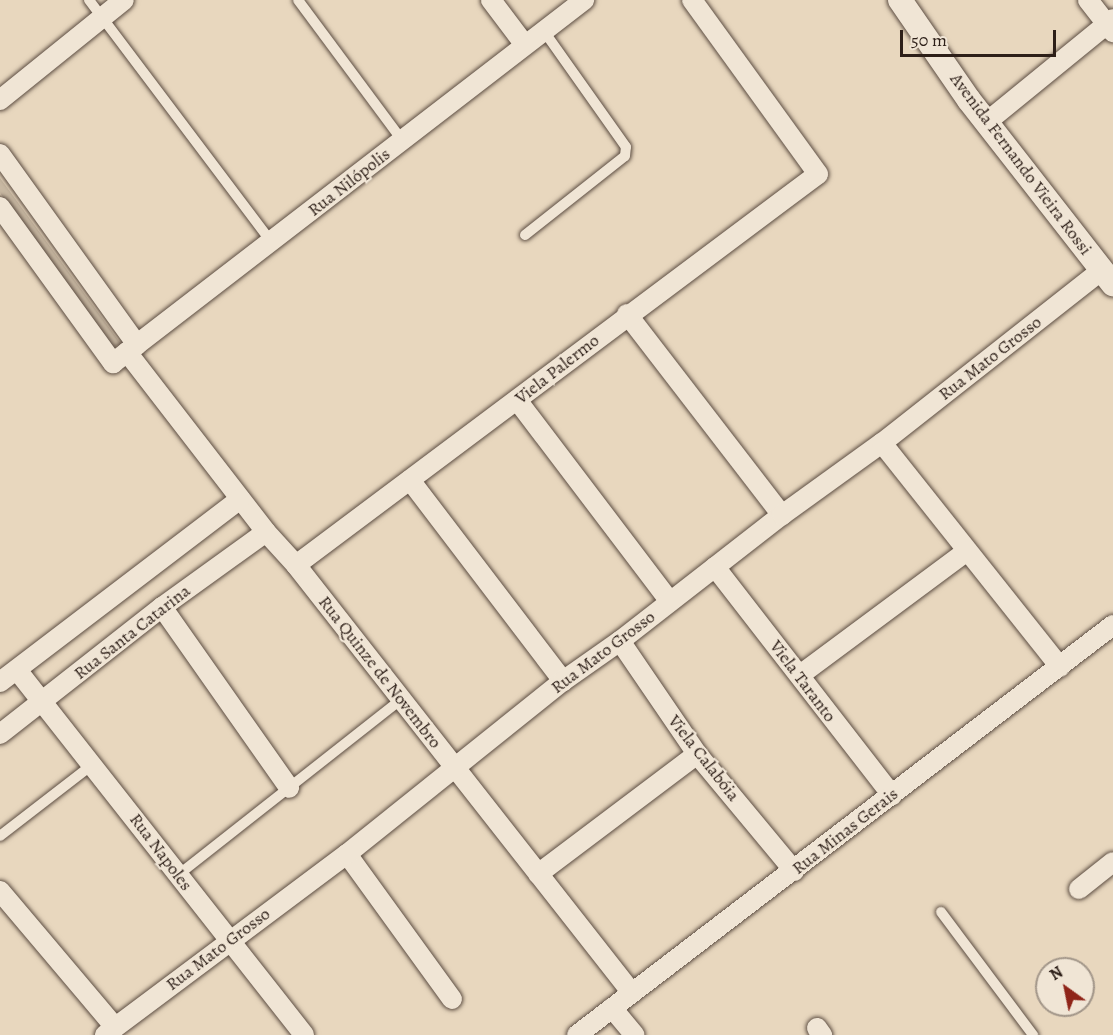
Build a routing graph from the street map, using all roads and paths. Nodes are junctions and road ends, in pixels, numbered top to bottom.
1 (89, 0) edge
2 (124, 0) edge
3 (298, 0) edge
4 (491, 0) edge
5 (584, 0) edge
6 (692, 0) edge
7 (900, 0) edge
8 (1088, 0) edge
9 (102, 17) junction
10 (1111, 25) edge
11 (544, 31) junction
12 (525, 45) junction
13 (0, 99) edge
14 (988, 121) junction
15 (402, 140) junction
16 (0, 154) edge
17 (0, 207) edge
18 (525, 235) dead end
19 (272, 243) junction
20 (1107, 277) edge
21 (627, 314) junction
22 (126, 353) junction
23 (517, 400) junction
24 (882, 443) junction
25 (410, 480) junction
26 (240, 499) junction
27 (782, 515) junction
28 (266, 532) junction
29 (967, 551) junction
30 (297, 565) junction
31 (715, 567) junction
32 (669, 600) junction
33 (162, 607) junction
34 (1113, 625) edge
35 (620, 641) junction
36 (1060, 667) junction
37 (800, 675) junction
38 (4, 678) edge
39 (563, 681) junction
40 (402, 699) junction
41 (42, 702) junction
42 (0, 734) edge
43 (697, 754) junction
44 (93, 764) junction
45 (456, 768) junction
46 (289, 788) junction
47 (892, 795) junction
48 (0, 837) edge
49 (347, 854) junction
50 (1113, 862) edge
51 (794, 871) junction
52 (538, 874) junction
53 (178, 875) junction
54 (1078, 889) dead end
55 (0, 891) edge
56 (941, 912) dead end
57 (228, 940) junction
58 (632, 993) junction
59 (452, 999) dead end
60 (612, 1008) junction
61 (110, 1031) edge
62 (304, 1035) edge
63 (577, 1035) edge
64 (634, 1035) edge
65 (1033, 1035) edge

1 - 9 lane
2 - 9 street
3 - 15 lane
4 - 12 street
5 - 11 street, Rua Nilópolis
6 - 21 street, Viela Palermo
7 - 14 street, Avenida Fernando Vieira Rossi
8 - 10 street
9 - 13 street
9 - 19 lane
10 - 14 street
11 - 12 street, Rua Nilópolis
11 - 18 lane
12 - 15 street, Rua Nilópolis
14 - 20 street, Avenida Fernando Vieira Rossi
15 - 19 street, Rua Nilópolis
16 - 22 street, Rua Quinze de Novembro
17 - 22 street, Rua Quinze de Novembro
19 - 22 street, Rua Nilópolis
20 - 24 street, Rua Mato Grosso
21 - 23 street, Viela Palermo
21 - 27 street
22 - 26 street, Rua Quinze de Novembro
23 - 25 street, Viela Palermo
23 - 32 street
24 - 27 street, Rua Mato Grosso
24 - 29 street
25 - 30 street, Viela Palermo
25 - 39 street
26 - 28 street, Rua Quinze de Novembro
26 - 38 street
27 - 31 street, Rua Mato Grosso
28 - 30 street, Rua Quinze de Novembro
28 - 33 street, Rua Santa Catarina
29 - 36 street
29 - 37 street
30 - 40 street, Rua Quinze de Novembro
31 - 32 street, Rua Mato Grosso
31 - 37 street, Viela Taranto
32 - 35 street, Rua Mato Grosso
33 - 41 street, Rua Santa Catarina
33 - 46 street
34 - 36 street, Rua Minas Gerais
35 - 39 street, Rua Mato Grosso
35 - 43 street, Viela Calabóia
36 - 47 street, Rua Minas Gerais
37 - 47 street, Viela Taranto
38 - 41 street, Rua Napoles
39 - 45 street, Rua Mato Grosso
40 - 45 street, Rua Quinze de Novembro
40 - 46 lane
41 - 42 street, Rua Santa Catarina
41 - 44 street, Rua Napoles
43 - 51 street, Viela Calabóia
43 - 52 street
44 - 48 lane
44 - 53 street, Rua Napoles
45 - 49 street, Rua Mato Grosso
45 - 52 street, Rua Quinze de Novembro
46 - 53 lane
47 - 51 street, Rua Minas Gerais
49 - 57 street, Rua Mato Grosso
49 - 59 street
50 - 54 street
51 - 58 street, Rua Minas Gerais
52 - 58 street, Rua Quinze de Novembro
53 - 57 street, Rua Napoles
55 - 61 street
56 - 65 lane
57 - 61 street, Rua Mato Grosso
57 - 62 street, Rua Napoles
58 - 60 street, Rua Minas Gerais
60 - 63 street, Rua Minas Gerais
60 - 64 street

